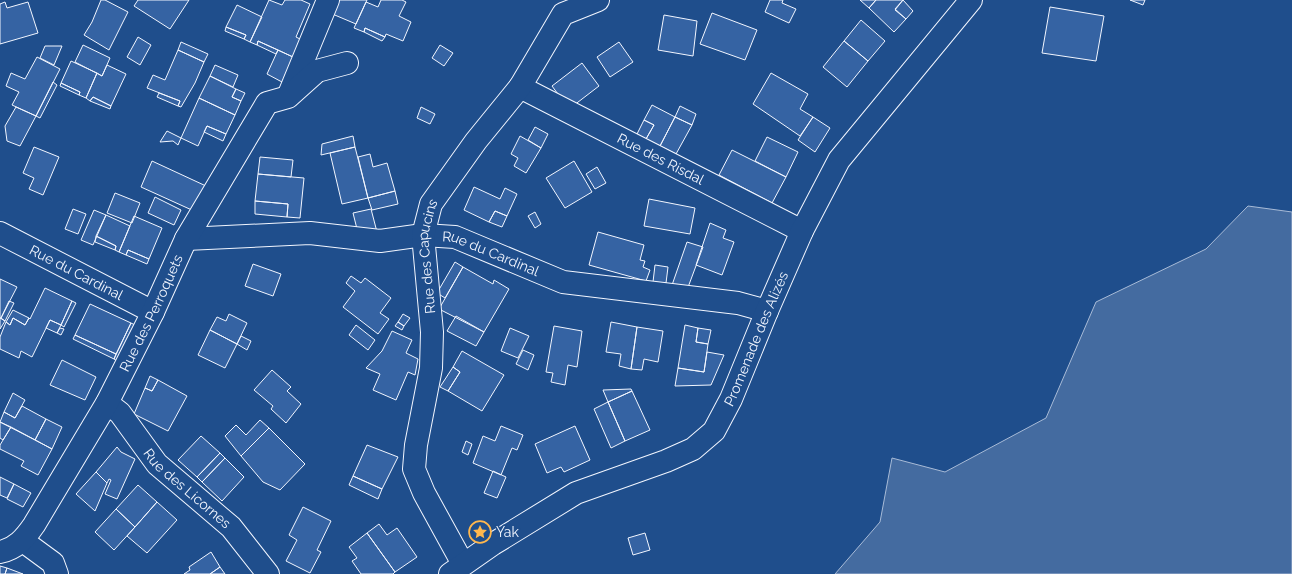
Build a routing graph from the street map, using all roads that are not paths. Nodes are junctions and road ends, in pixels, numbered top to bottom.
1 (328, 0) edge
2 (598, 0) edge
3 (971, 0) edge
4 (347, 63) dead end
5 (520, 87) junction
6 (288, 97) junction
7 (802, 232) junction
8 (0, 234) edge
9 (423, 235) junction
10 (186, 239) junction
11 (766, 311) junction
12 (153, 312) junction
13 (107, 403) junction
14 (23, 541) junction
15 (0, 552) edge
16 (457, 569) edge
17 (57, 574) edge
18 (268, 574) edge

1 - 6 street
2 - 5 street, Rue des Capucins
3 - 7 street, Promenade des Alizés
4 - 6 street, Rue des Perroquets
5 - 7 street, Rue des Risdal
5 - 9 street, Rue des Capucins
6 - 10 street, Rue des Perroquets
7 - 11 street, Promenade des Alizés
8 - 12 street, Rue du Cardinal
9 - 10 street, Rue du Cardinal
9 - 11 street, Rue du Cardinal
9 - 16 street, Rue des Capucins
10 - 12 street, Rue des Perroquets
11 - 16 street, Promenade des Alizés
12 - 13 street, Rue des Perroquets
13 - 14 street, Rue des Perroquets
13 - 18 street, Rue des Licornes
14 - 15 street, Rue des Perroquets
14 - 17 street

